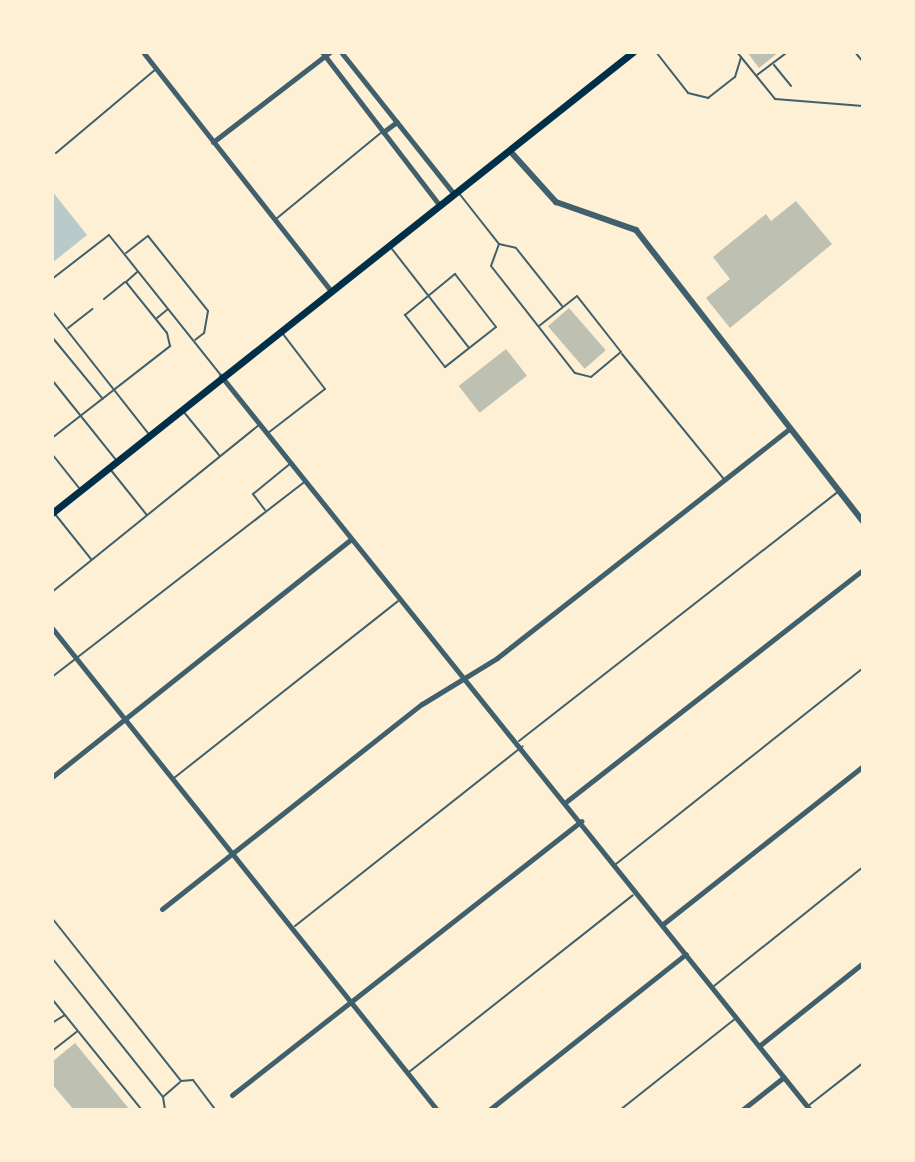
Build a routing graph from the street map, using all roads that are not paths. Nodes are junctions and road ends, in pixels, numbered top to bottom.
1 (143, 52) edge
2 (341, 52) edge
3 (633, 52) edge
4 (656, 52) edge
5 (737, 52) edge
6 (787, 52) edge
7 (855, 52) edge
8 (326, 53) edge
9 (741, 57) junction
10 (863, 62) edge
11 (772, 63) junction
12 (156, 69) junction
13 (756, 76) junction
14 (791, 86) dead end
15 (863, 106) edge
16 (397, 122) junction
17 (383, 132) junction
18 (213, 142) junction
19 (510, 151) junction
20 (56, 153) dead end
21 (456, 193) junction
22 (440, 206) junction
23 (275, 220) junction
24 (499, 244) junction
25 (389, 245) junction
26 (124, 254) junction
27 (138, 272) junction
28 (52, 279) edge
29 (126, 282) junction
30 (330, 290) junction
31 (429, 296) junction
32 (104, 299) dead end
33 (563, 307) junction
34 (92, 309) dead end
35 (168, 309) junction
36 (52, 311) edge
37 (156, 319) junction
38 (539, 326) junction
39 (66, 329) junction
40 (279, 329) junction
41 (52, 337) edge
42 (194, 341) junction
43 (469, 348) junction
44 (621, 352) junction
45 (221, 375) junction
46 (52, 380) edge
47 (114, 390) junction
48 (103, 399) junction
49 (181, 408) junction
50 (81, 416) junction
51 (260, 424) junction
52 (789, 429) junction
53 (149, 434) junction
54 (267, 434) junction
55 (52, 438) edge
56 (52, 454) edge
57 (220, 456) junction
58 (116, 460) junction
59 (291, 463) junction
60 (108, 467) junction
61 (725, 480) junction
62 (305, 481) junction
63 (80, 490) junction
64 (839, 491) junction
65 (266, 511) junction
66 (53, 512) edge
67 (147, 515) junction
68 (863, 522) edge
69 (351, 539) junction
70 (92, 560) junction
71 (863, 570) edge
72 (52, 592) edge
73 (399, 600) junction
74 (52, 628) edge
75 (76, 658) junction
76 (863, 668) edge
77 (463, 676) junction
78 (52, 677) edge
79 (124, 720) junction
80 (521, 743) junction
81 (863, 766) edge
82 (52, 777) edge
83 (172, 780) junction
84 (567, 801) junction
85 (582, 821) junction
86 (231, 854) junction
87 (616, 864) junction
88 (863, 867) edge
89 (637, 892) junction
90 (162, 909) dead end
91 (52, 918) edge
92 (663, 924) junction
93 (291, 929) junction
94 (686, 954) junction
95 (52, 958) edge
96 (863, 963) edge
97 (712, 987) junction
98 (52, 999) edge
99 (352, 1001) junction
100 (65, 1015) junction
101 (737, 1018) junction
102 (52, 1023) edge
103 (78, 1031) junction
104 (759, 1046) junction
105 (52, 1051) edge
106 (863, 1063) edge
107 (408, 1073) junction
108 (784, 1077) junction
109 (181, 1081) junction
110 (232, 1095) dead end
111 (163, 1097) junction
112 (808, 1108) edge
113 (142, 1110) edge
114 (165, 1110) edge
115 (216, 1110) edge
116 (437, 1110) edge
117 (489, 1110) edge
118 (620, 1110) edge
119 (742, 1110) edge

1 - 12 street
2 - 16 street
3 - 19 main road
4 - 9 lane
5 - 9 lane
6 - 11 lane
7 - 10 lane
8 - 17 street
8 - 18 street
9 - 13 lane
11 - 13 lane
11 - 14 lane
12 - 18 street
12 - 20 lane
13 - 15 lane
16 - 17 street
16 - 21 street
17 - 22 street
17 - 23 lane
18 - 23 street
19 - 21 main road
19 - 52 street
21 - 22 main road
21 - 24 lane
22 - 25 main road
23 - 30 street
24 - 33 lane
24 - 38 lane
25 - 30 main road
25 - 31 lane
26 - 27 lane
26 - 28 lane
26 - 42 lane
27 - 29 lane
27 - 35 lane
29 - 32 lane
29 - 37 lane
30 - 40 main road
31 - 43 lane
31 - 43 lane
31 - 43 lane
33 - 38 lane
33 - 44 lane
34 - 39 lane
35 - 37 lane
35 - 42 lane
36 - 39 lane
37 - 47 lane
38 - 44 lane
39 - 47 lane
40 - 45 main road
40 - 54 lane
41 - 48 lane
42 - 45 lane
44 - 61 lane
45 - 49 main road
45 - 51 street
46 - 50 lane
47 - 48 lane
47 - 53 lane
48 - 50 lane
49 - 53 main road
49 - 57 lane
50 - 55 lane
50 - 58 lane
51 - 54 street
51 - 57 lane
52 - 61 street
52 - 64 street
53 - 58 main road
54 - 59 street
56 - 63 lane
57 - 67 lane
58 - 60 main road
59 - 62 street
59 - 65 lane
60 - 63 main road
60 - 67 lane
61 - 77 street
62 - 65 lane
62 - 69 street
63 - 66 main road
64 - 68 street
64 - 80 lane
65 - 75 lane
66 - 70 lane
67 - 70 lane
69 - 73 street
69 - 79 street
70 - 72 lane
71 - 84 street
73 - 77 street
73 - 83 lane
74 - 75 street
75 - 78 lane
75 - 79 street
76 - 87 lane
77 - 80 street
77 - 86 street
79 - 82 street
79 - 83 street
80 - 84 street
80 - 93 lane
81 - 92 street
83 - 86 street
84 - 85 street
85 - 87 street
85 - 99 street
86 - 90 street
86 - 93 street
87 - 89 street
88 - 97 lane
89 - 92 street
89 - 107 lane
91 - 109 lane
92 - 94 street
93 - 99 street
94 - 97 street
94 - 117 street
95 - 111 lane
96 - 104 street
97 - 101 street
98 - 100 lane
99 - 107 street
99 - 110 street
100 - 102 lane
100 - 103 lane
101 - 104 street
101 - 118 lane
103 - 105 lane
103 - 113 lane
104 - 108 street
106 - 112 lane
107 - 116 street
108 - 112 street
108 - 119 street
109 - 111 lane
109 - 115 lane
111 - 114 lane

